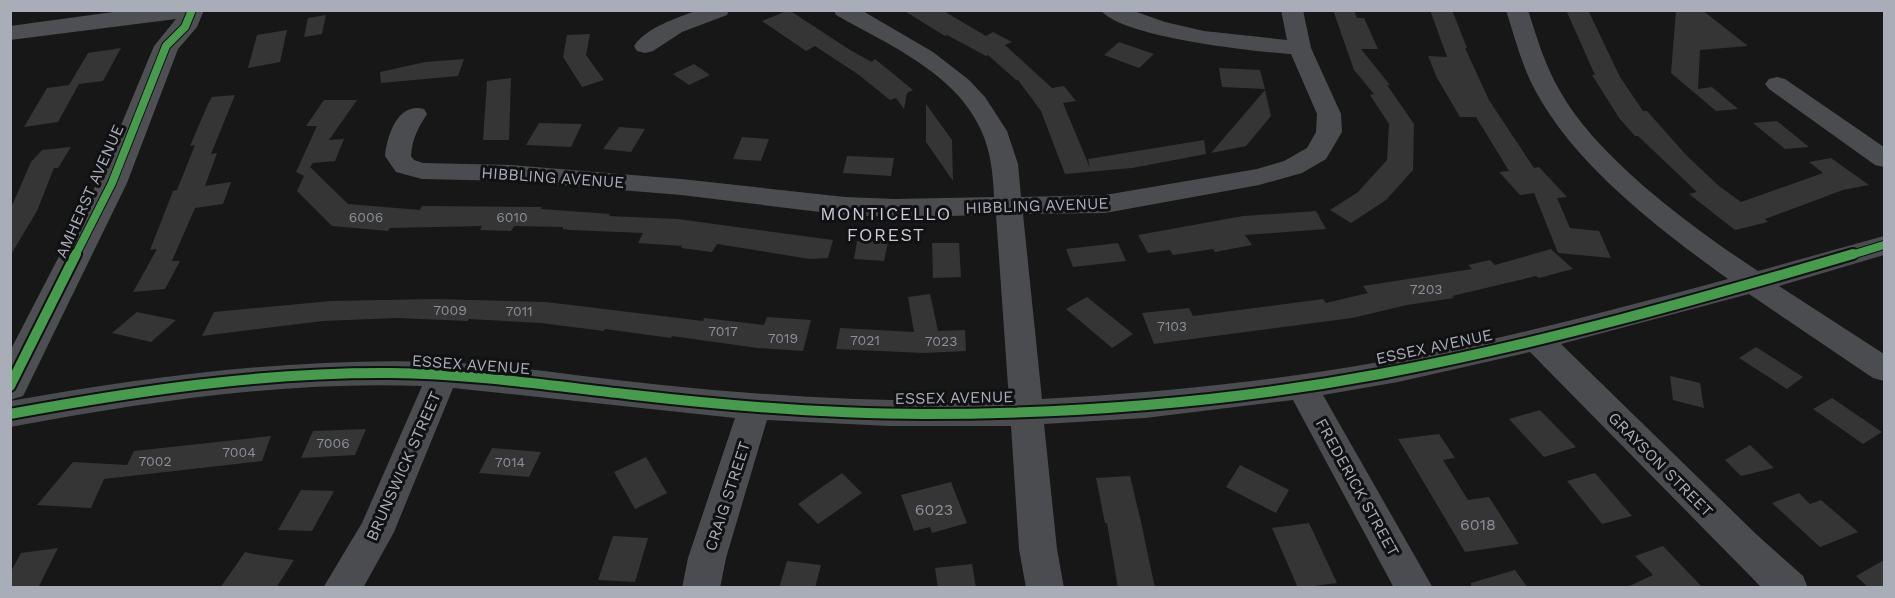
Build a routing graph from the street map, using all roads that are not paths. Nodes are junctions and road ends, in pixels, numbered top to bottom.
1 (190, 10) edge
2 (719, 10) edge
3 (844, 10) edge
4 (1111, 10) edge
5 (1292, 10) edge
6 (1517, 10) edge
7 (122, 15) edge
8 (10, 33) edge
9 (166, 46) junction
10 (645, 46) dead end
11 (1300, 48) junction
12 (1777, 84) dead end
13 (415, 114) dead end
14 (1884, 159) edge
15 (1010, 207) junction
16 (1884, 245) edge
17 (1755, 284) junction
18 (1536, 339) junction
19 (1884, 369) edge
20 (443, 374) junction
21 (10, 386) edge
22 (1302, 387) junction
23 (755, 406) junction
24 (1027, 411) junction
25 (10, 414) edge
26 (342, 588) edge
27 (701, 588) edge
28 (1045, 588) edge
29 (1414, 588) edge
30 (1789, 588) edge

1 - 7 main road
1 - 9 main road, AMHERST AVENUE
2 - 10 street
3 - 15 street
4 - 11 street
5 - 11 street, HIBBLING AVENUE
6 - 17 street
7 - 8 main road
7 - 9 main road
9 - 21 main road, AMHERST AVENUE
11 - 15 street, HIBBLING AVENUE
12 - 14 street
13 - 15 street, HIBBLING AVENUE
15 - 24 street
16 - 17 street, ESSEX AVENUE
17 - 18 street, ESSEX AVENUE
17 - 19 street
18 - 22 street, ESSEX AVENUE
18 - 30 street, GRAYSON STREET
20 - 23 street, ESSEX AVENUE
20 - 25 street, ESSEX AVENUE
20 - 26 street, BRUNSWICK STREET
22 - 24 street, ESSEX AVENUE
22 - 29 street, FREDERICK STREET
23 - 24 street, ESSEX AVENUE
23 - 27 street, CRAIG STREET
24 - 28 street

